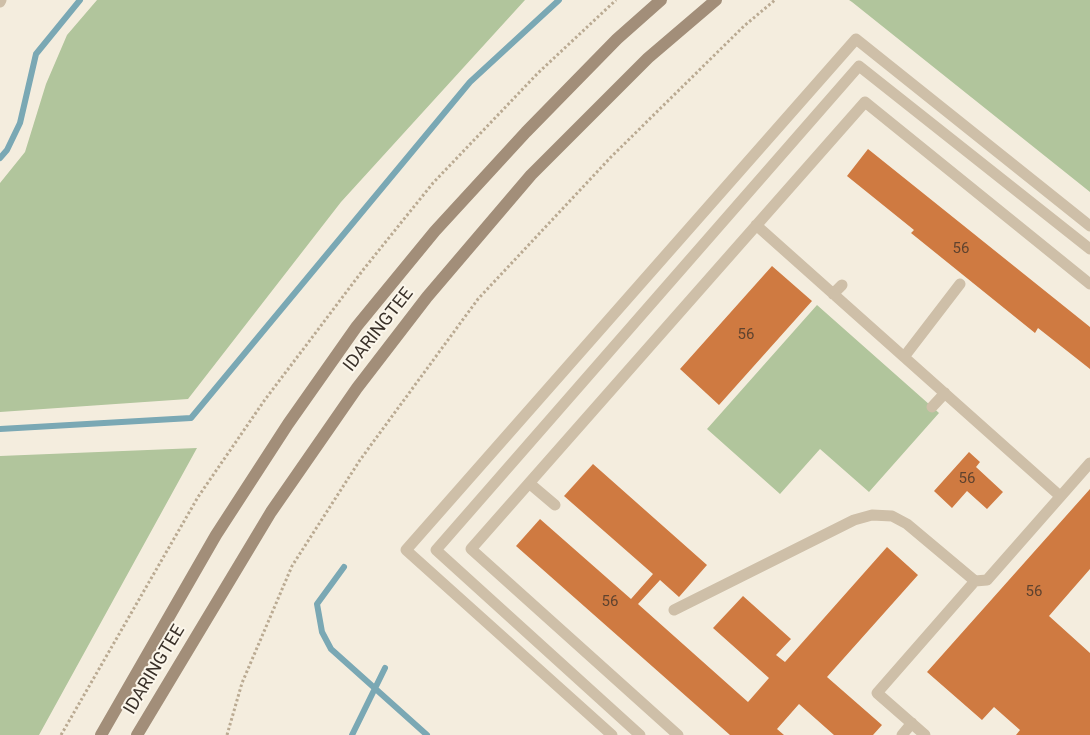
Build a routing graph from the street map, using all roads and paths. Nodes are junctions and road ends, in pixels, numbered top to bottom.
1 (661, 0) edge
2 (716, 0) edge
3 (775, 0) edge
4 (756, 225) junction
5 (1090, 226) edge
6 (1090, 249) edge
7 (960, 284) dead end
8 (1090, 284) edge
9 (842, 285) dead end
10 (833, 294) junction
11 (904, 356) junction
12 (945, 393) junction
13 (932, 407) dead end
14 (1090, 463) edge
15 (529, 483) junction
16 (1060, 496) junction
17 (555, 505) dead end
18 (976, 581) junction
19 (674, 610) dead end
20 (912, 724) junction
21 (101, 735) edge
22 (137, 735) edge
23 (227, 735) edge
24 (612, 735) edge
25 (640, 735) edge
26 (678, 735) edge
27 (902, 735) edge
28 (926, 735) edge

1 - 21 main road, IDARINGTEE
2 - 22 main road, IDARINGTEE
3 - 23 path
4 - 8 lane
4 - 10 lane
4 - 15 lane
5 - 24 lane
6 - 25 lane
7 - 11 lane
9 - 10 lane
10 - 11 lane
11 - 12 lane
12 - 13 lane
12 - 16 lane
14 - 16 lane
15 - 17 lane
15 - 26 lane
16 - 18 lane
18 - 19 lane
18 - 20 lane
20 - 27 lane
20 - 28 lane

